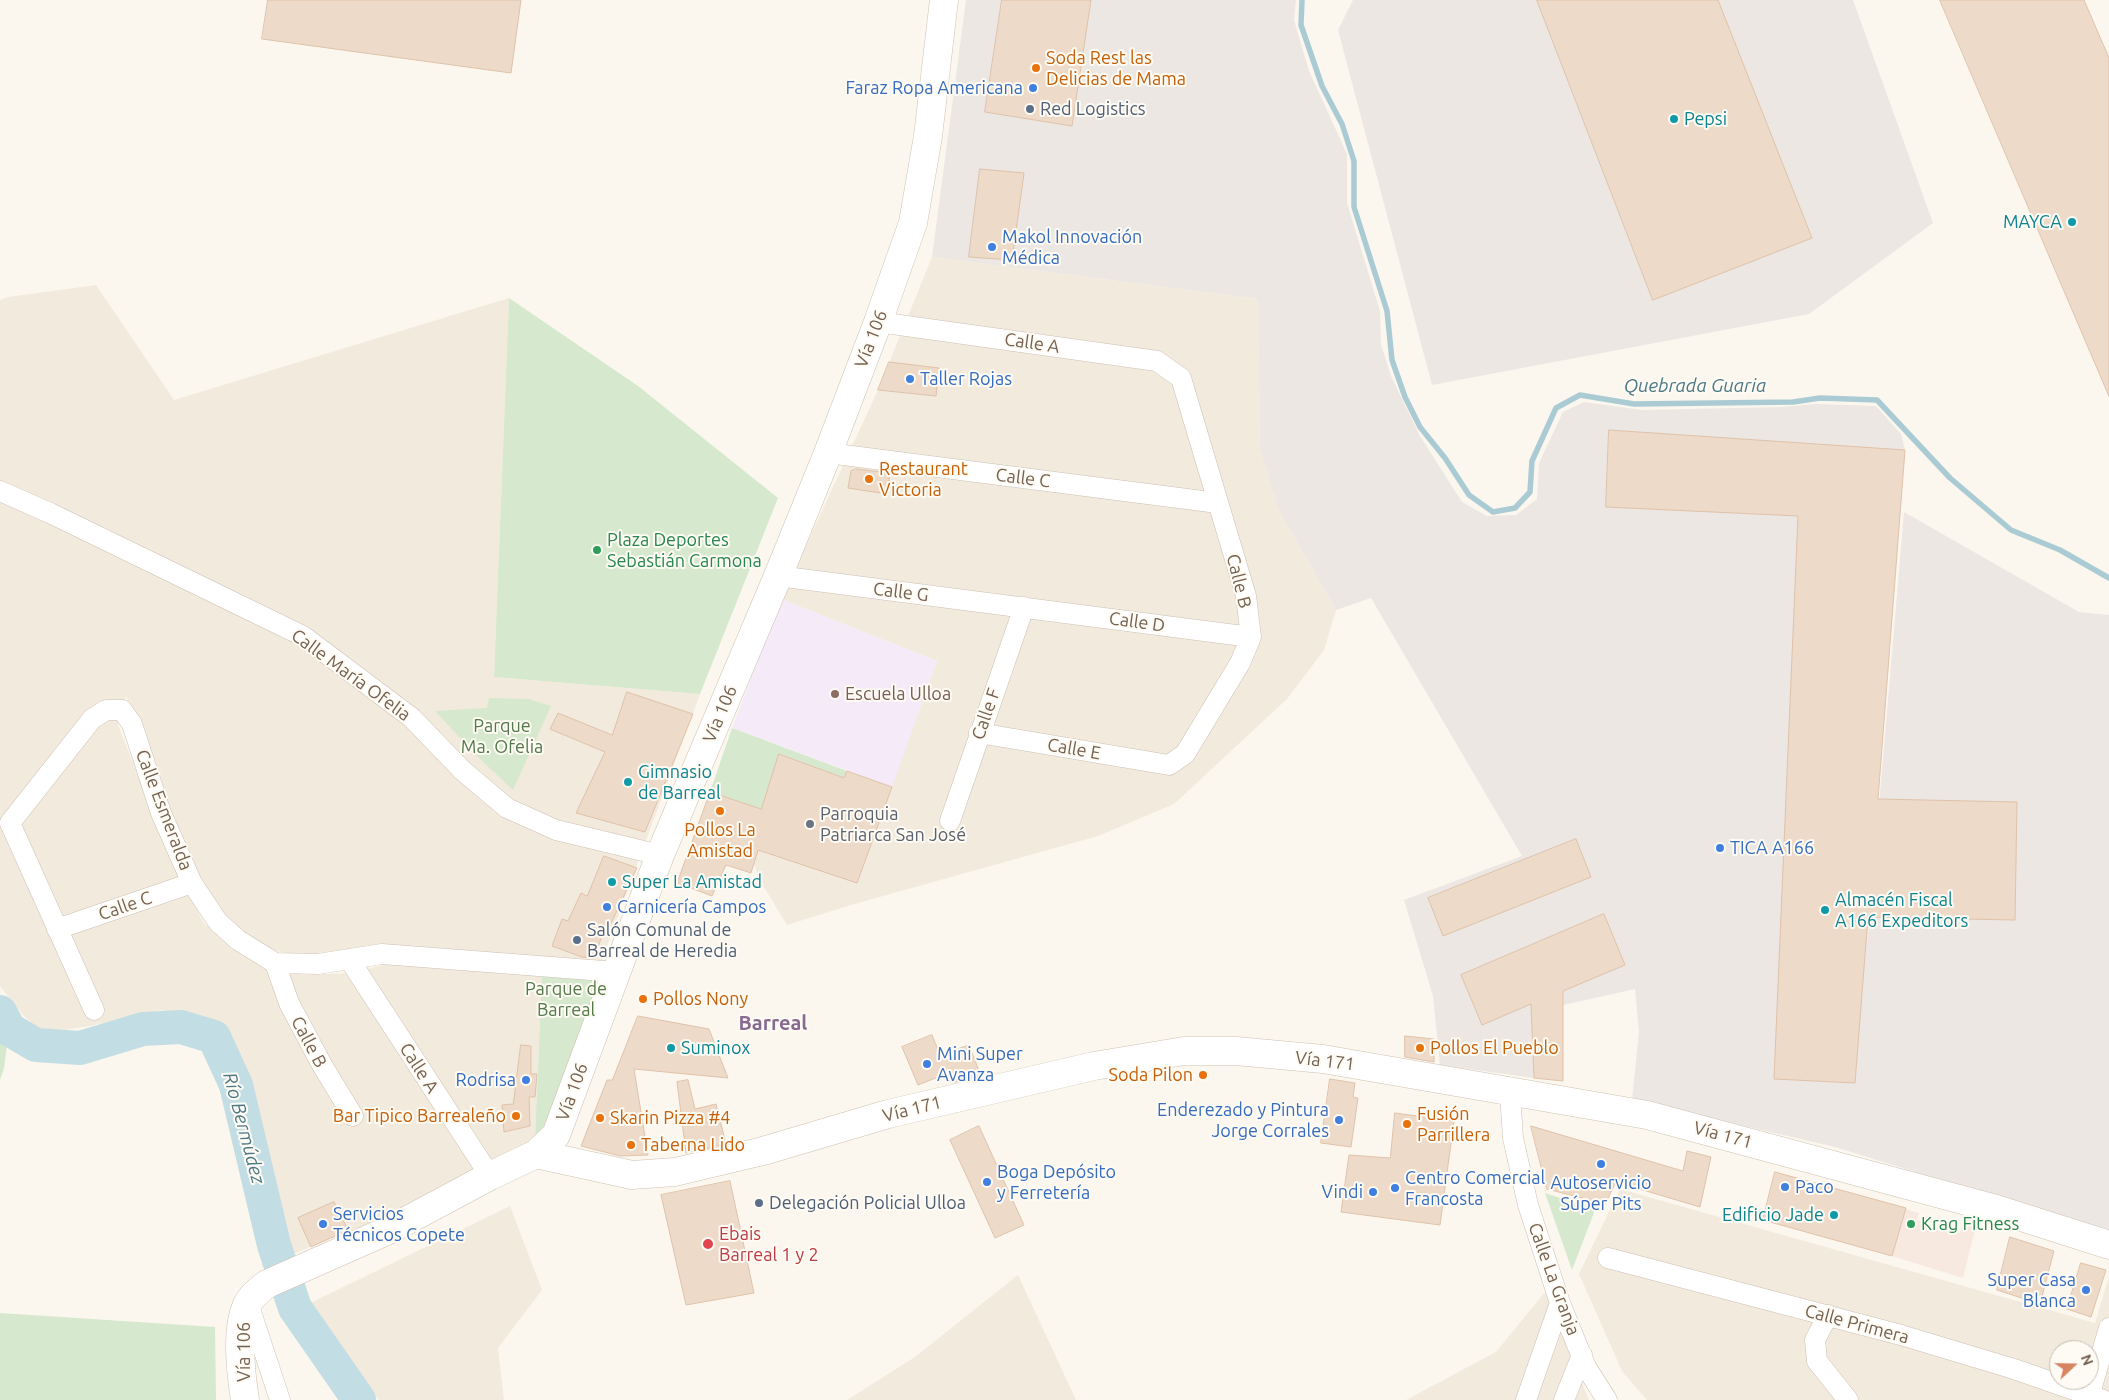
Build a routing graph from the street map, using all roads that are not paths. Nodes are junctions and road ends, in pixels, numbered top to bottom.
1 (944, 0) edge
2 (878, 322) junction
3 (1181, 378) joint
4 (828, 453) junction
5 (0, 492) edge
6 (1218, 503) junction
7 (778, 576) junction
8 (1024, 607) junction
9 (1251, 637) junction
10 (979, 733) junction
11 (1170, 765) joint
12 (950, 821) dead end
13 (660, 855) junction
14 (192, 883) junction
15 (57, 929) junction
16 (349, 959) junction
17 (275, 963) junction
18 (617, 972) junction
19 (94, 1010) dead end
20 (1510, 1092) junction
21 (353, 1116) dead end
22 (536, 1154) junction
23 (490, 1176) junction
24 (2109, 1245) edge
25 (1608, 1258) dead end
26 (248, 1303) junction
27 (1560, 1303) junction
28 (1828, 1315) junction
29 (2109, 1328) edge
30 (1582, 1355) junction
31 (2109, 1396) edge
32 (2097, 1399) edge
33 (245, 1400) edge
34 (280, 1400) edge
35 (1526, 1400) edge
36 (1564, 1400) edge
37 (1607, 1400) edge
38 (1848, 1400) edge

1 - 2 main road, Vía 106
2 - 3 street, Calle A
2 - 4 main road, Vía 106
3 - 6 street, Calle B
4 - 6 street, Calle C
4 - 7 main road, Vía 106
5 - 13 street, Calle María Ofelia
6 - 9 street, Calle B
7 - 8 street, Calle G
7 - 13 main road, Vía 106
8 - 9 street, Calle D
8 - 10 street, Calle F
9 - 11 street, Calle B
10 - 11 street, Calle E
10 - 12 street, Calle F
13 - 18 main road, Vía 106
14 - 15 street, Calle C
14 - 15 street, Calle Esmeralda
14 - 17 street, Calle Esmeralda
15 - 19 street, Calle Esmeralda
16 - 17 street
16 - 18 street
16 - 23 street, Calle A
17 - 21 street, Calle B
18 - 22 main road, Vía 106
20 - 22 main road, Vía 171
20 - 24 main road, Vía 171
20 - 27 street, Calle La Granja
22 - 23 main road, Vía 106
23 - 26 main road, Vía 106
25 - 28 street, Calle Primera
26 - 33 main road, Vía 106
26 - 34 street
27 - 30 street, Calle La Granja
27 - 35 street
28 - 32 street, Calle Primera
28 - 38 street
29 - 32 street
30 - 36 street
30 - 37 street, Calle La Granja
31 - 32 street

